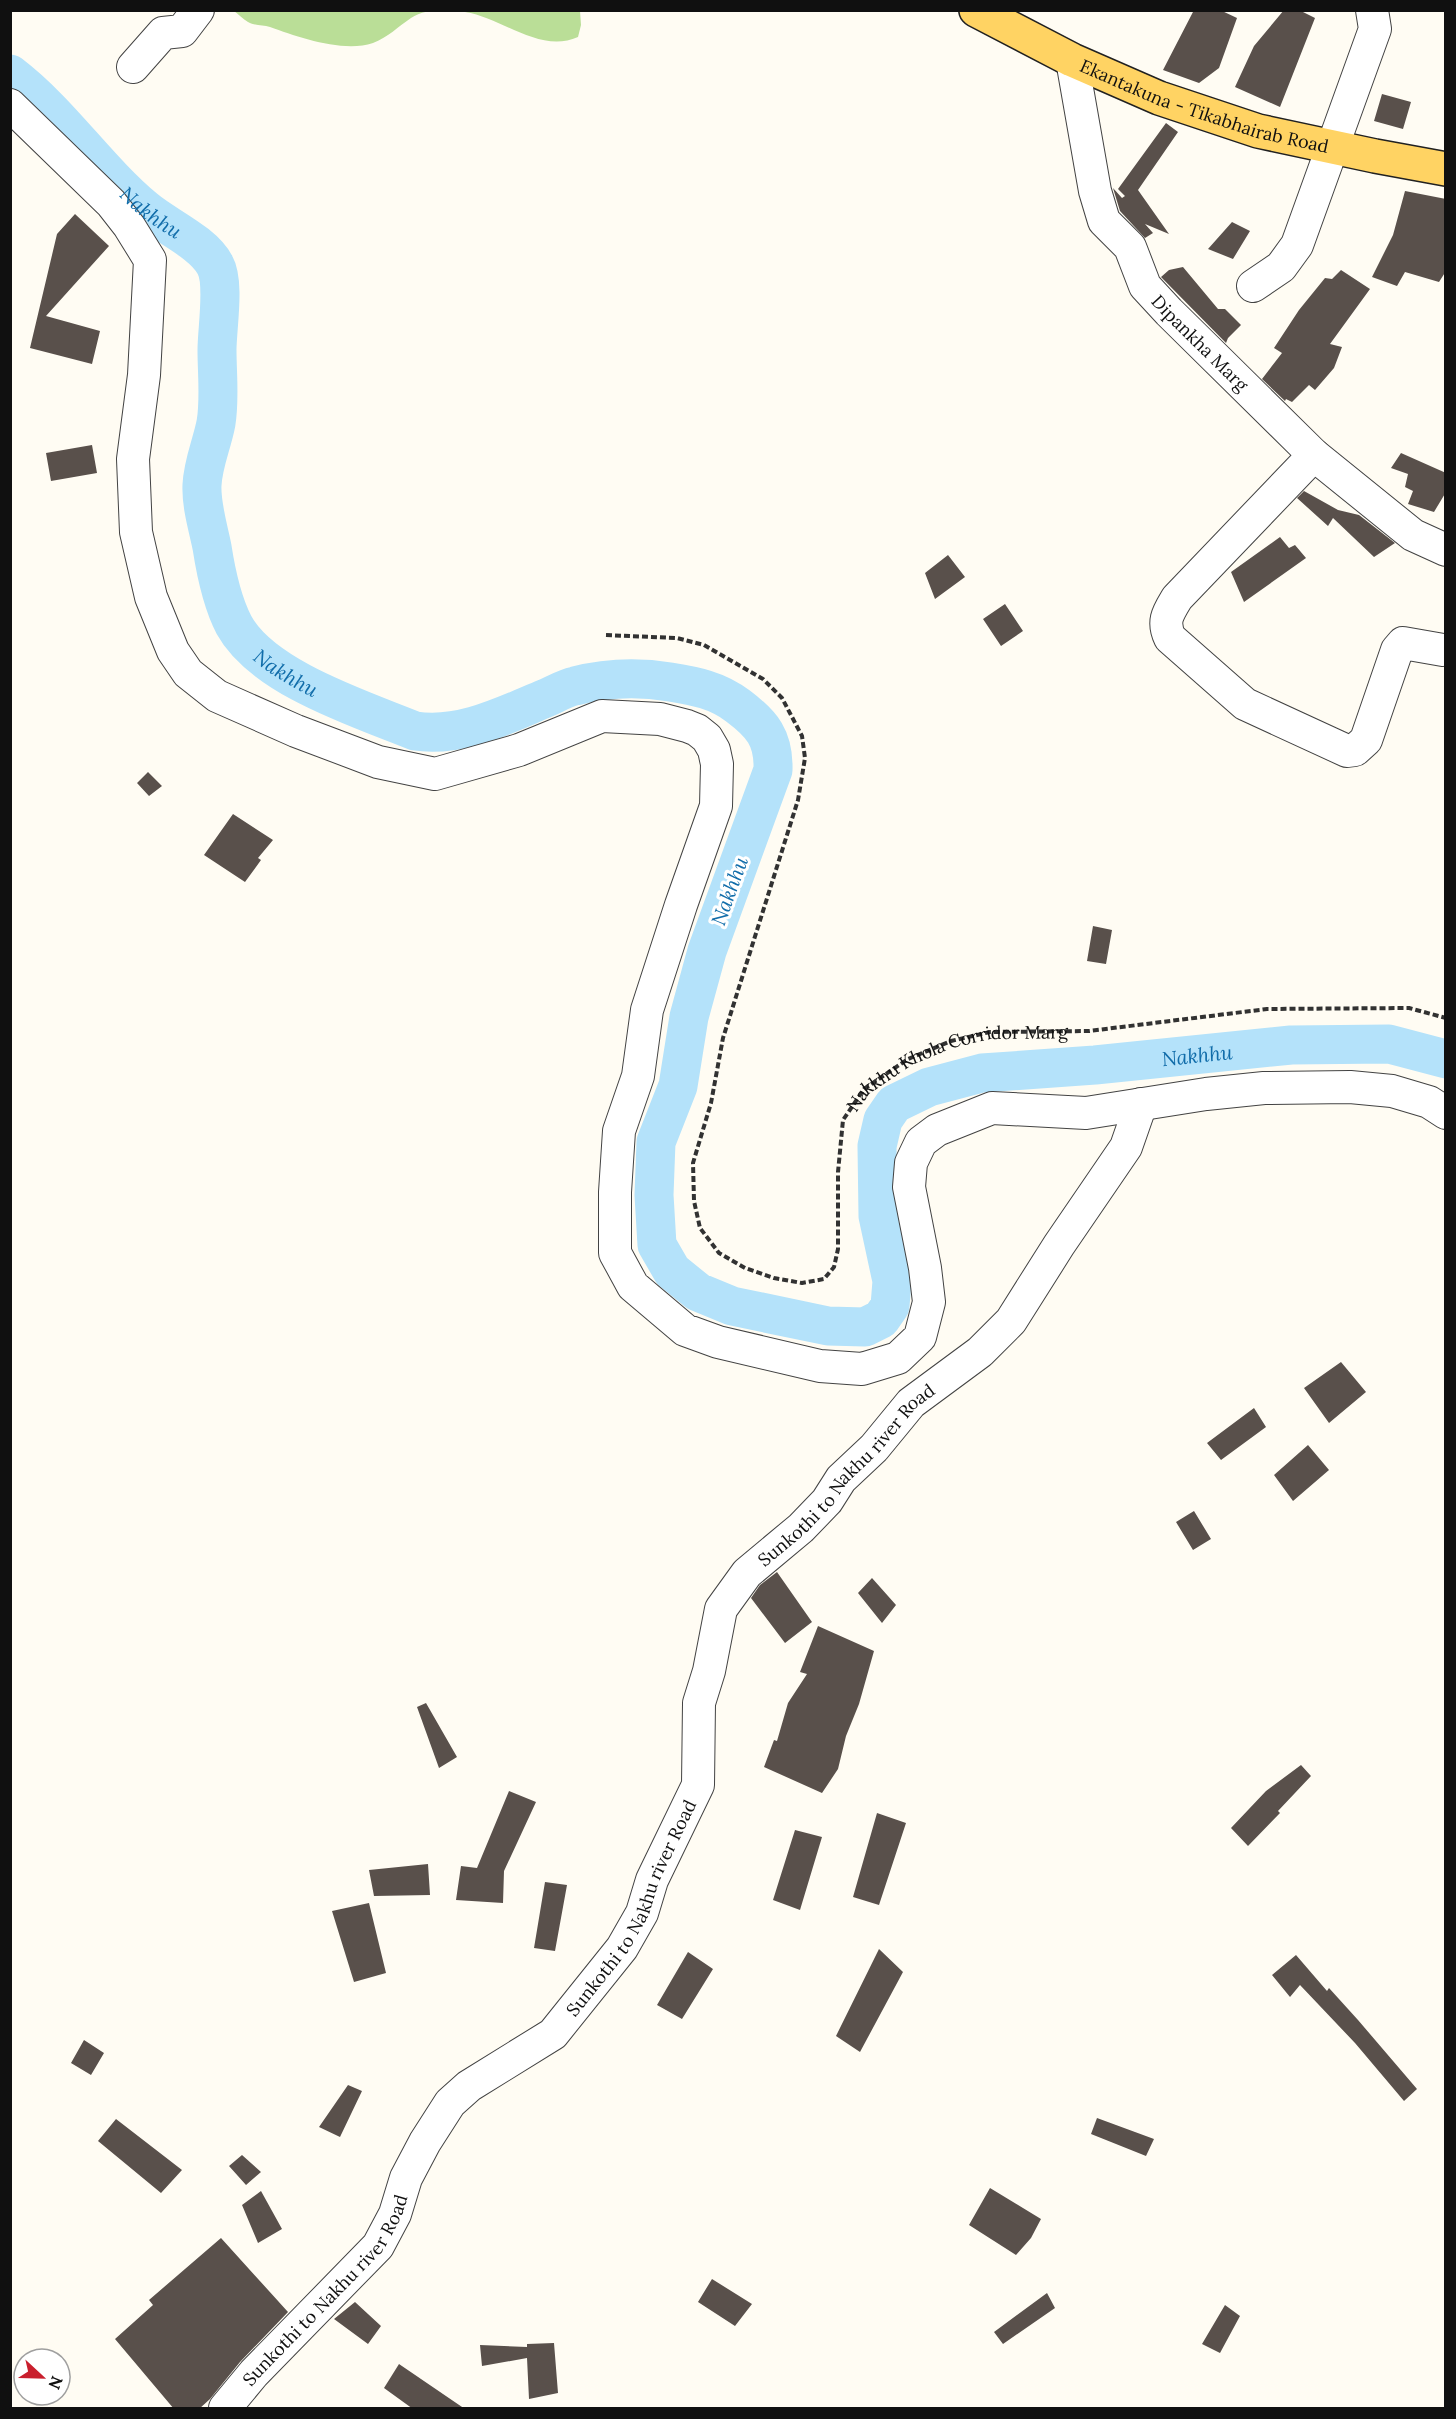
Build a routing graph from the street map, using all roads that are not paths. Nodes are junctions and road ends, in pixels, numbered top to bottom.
1 (198, 10) edge
2 (975, 10) edge
3 (1372, 10) edge
4 (1071, 60) junction
5 (133, 67) dead end
6 (10, 105) edge
7 (1331, 147) junction
8 (1446, 168) edge
9 (1253, 286) dead end
10 (1314, 455) junction
11 (1446, 550) edge
12 (1443, 650) dead end
13 (1142, 1104) junction
14 (1446, 1113) edge
15 (225, 2409) edge

1 - 5 street
2 - 4 main road, Ekantakuna - Tikabhairab Road
3 - 7 street
4 - 7 main road, Ekantakuna - Tikabhairab Road
4 - 10 street, Dipankha Marg
6 - 13 street
7 - 8 main road, Ekantakuna - Tikabhairab Road
7 - 9 street
10 - 11 street, Dipankha Marg
10 - 12 street
13 - 14 street
13 - 15 street, Sunkothi to Nakhu river Road

